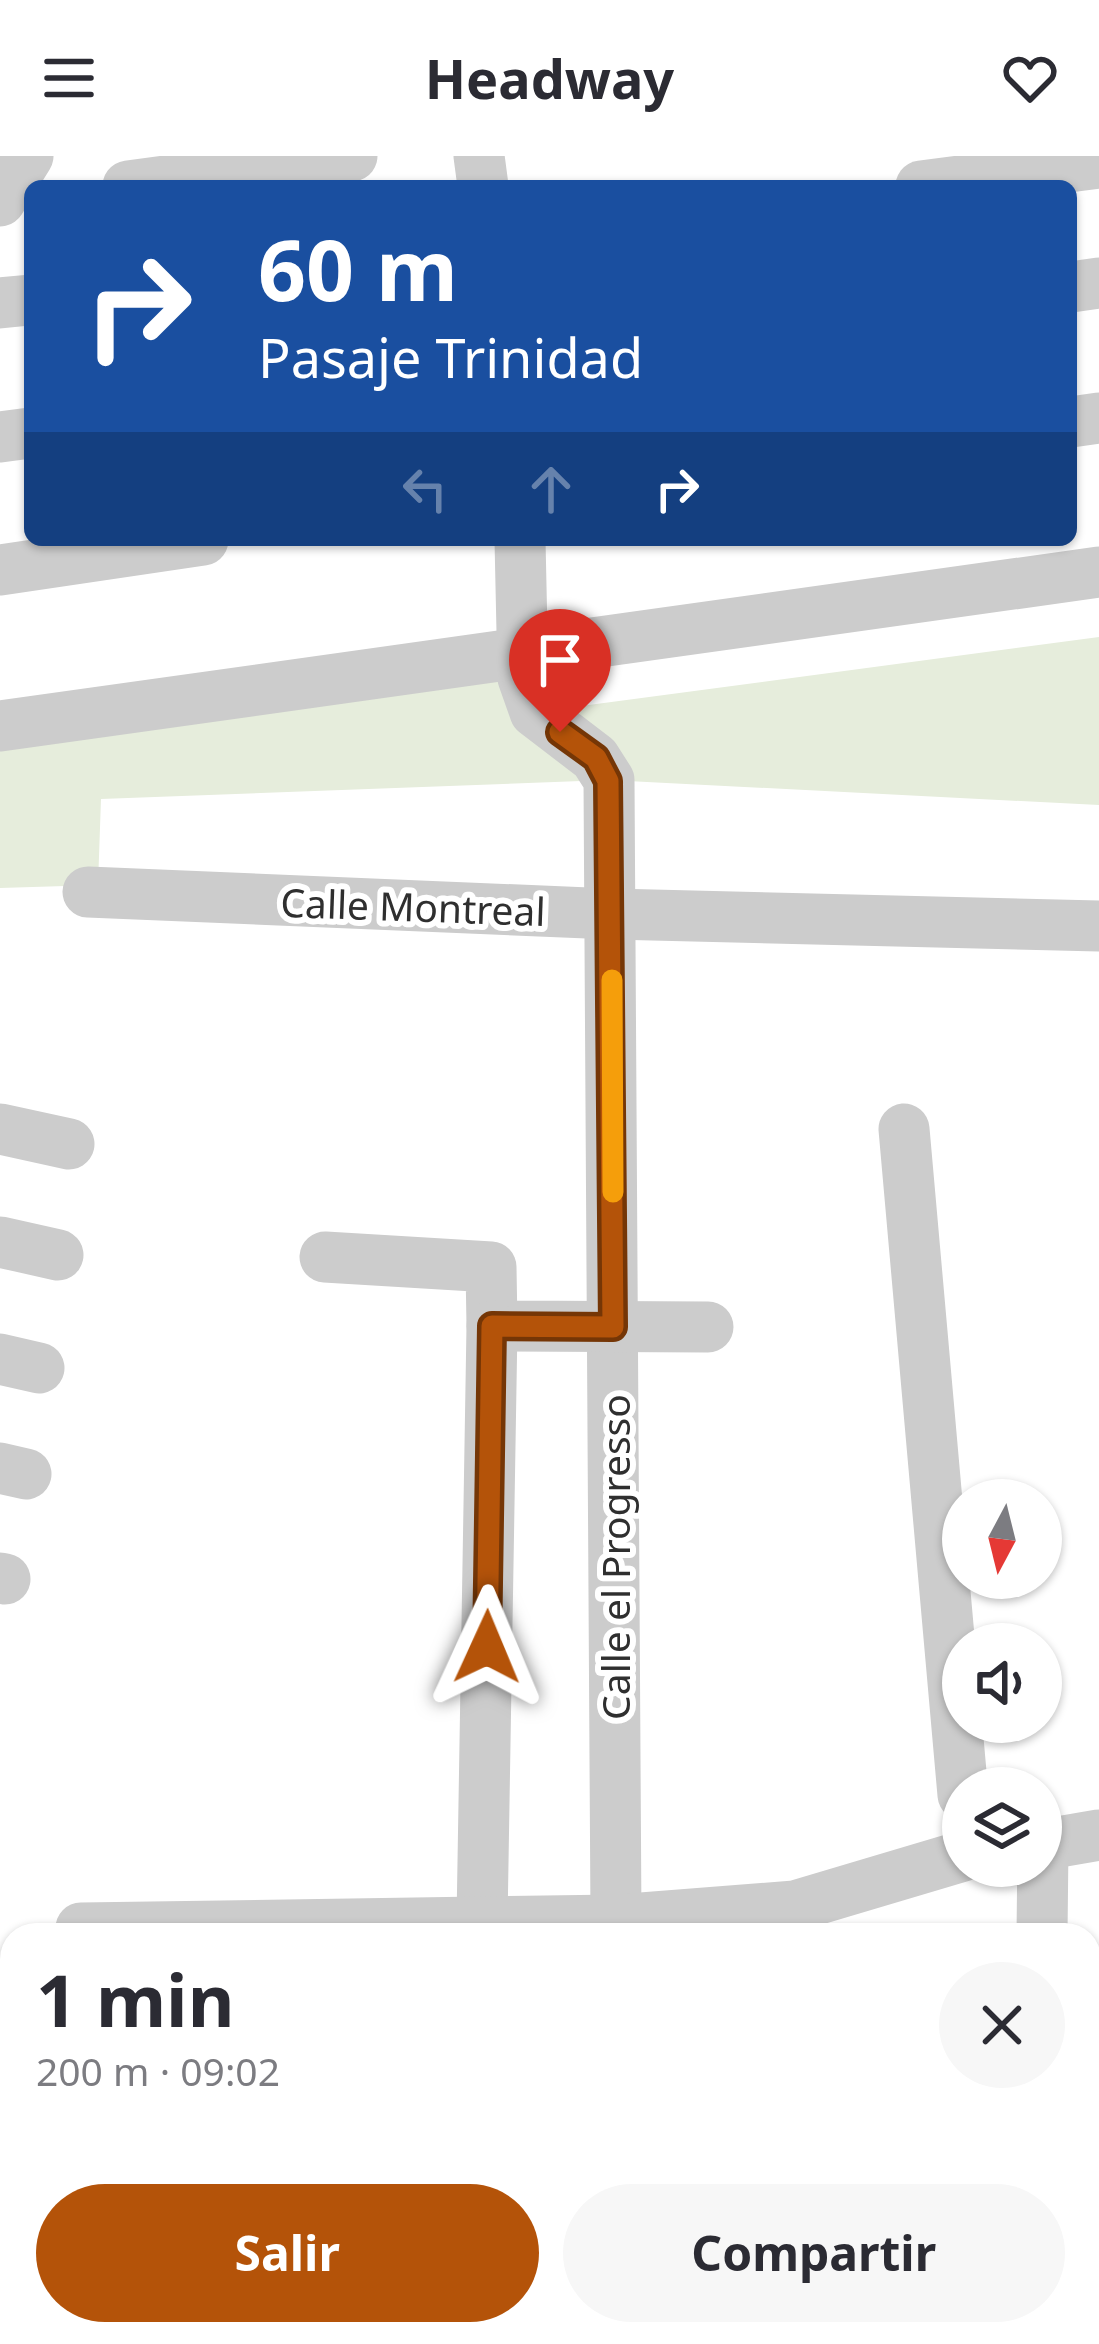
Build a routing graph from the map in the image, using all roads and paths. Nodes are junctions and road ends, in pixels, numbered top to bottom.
1 (352, 156) edge
2 (1099, 163) edge
3 (173, 180) edge
4 (967, 180) edge
5 (162, 546) edge
6 (520, 546) edge
7 (0, 570) edge
8 (1099, 572) edge
9 (522, 653) junction
10 (0, 727) edge
11 (88, 892) dead end
12 (612, 914) junction
13 (1099, 926) edge
14 (0, 1129) edge
15 (904, 1129) dead end
16 (69, 1144) dead end
17 (0, 1242) edge
18 (58, 1256) dead end
19 (325, 1257) dead end
20 (492, 1326) junction
21 (613, 1327) junction
22 (708, 1328) dead end
23 (961, 1767) edge
24 (1099, 1835) edge
25 (1062, 1841) edge
26 (942, 1862) edge
27 (1042, 1887) edge
28 (616, 1920) junction
29 (482, 1922) junction
30 (415, 1923) edge
31 (1042, 1923) edge

1 - 3 street
2 - 4 street
5 - 7 street
6 - 9 street, Calle el Progresso
8 - 9 street
9 - 10 street
9 - 12 street, Calle el Progresso
11 - 12 street, Calle Montreal
12 - 13 street, Calle Montreal
12 - 21 street, Calle el Progresso
14 - 16 street
15 - 23 street
17 - 18 street
19 - 20 street
20 - 21 street
20 - 29 street
21 - 22 street
21 - 28 street, Calle el Progresso
24 - 25 street
26 - 28 street
27 - 31 street
28 - 29 street
29 - 30 street

